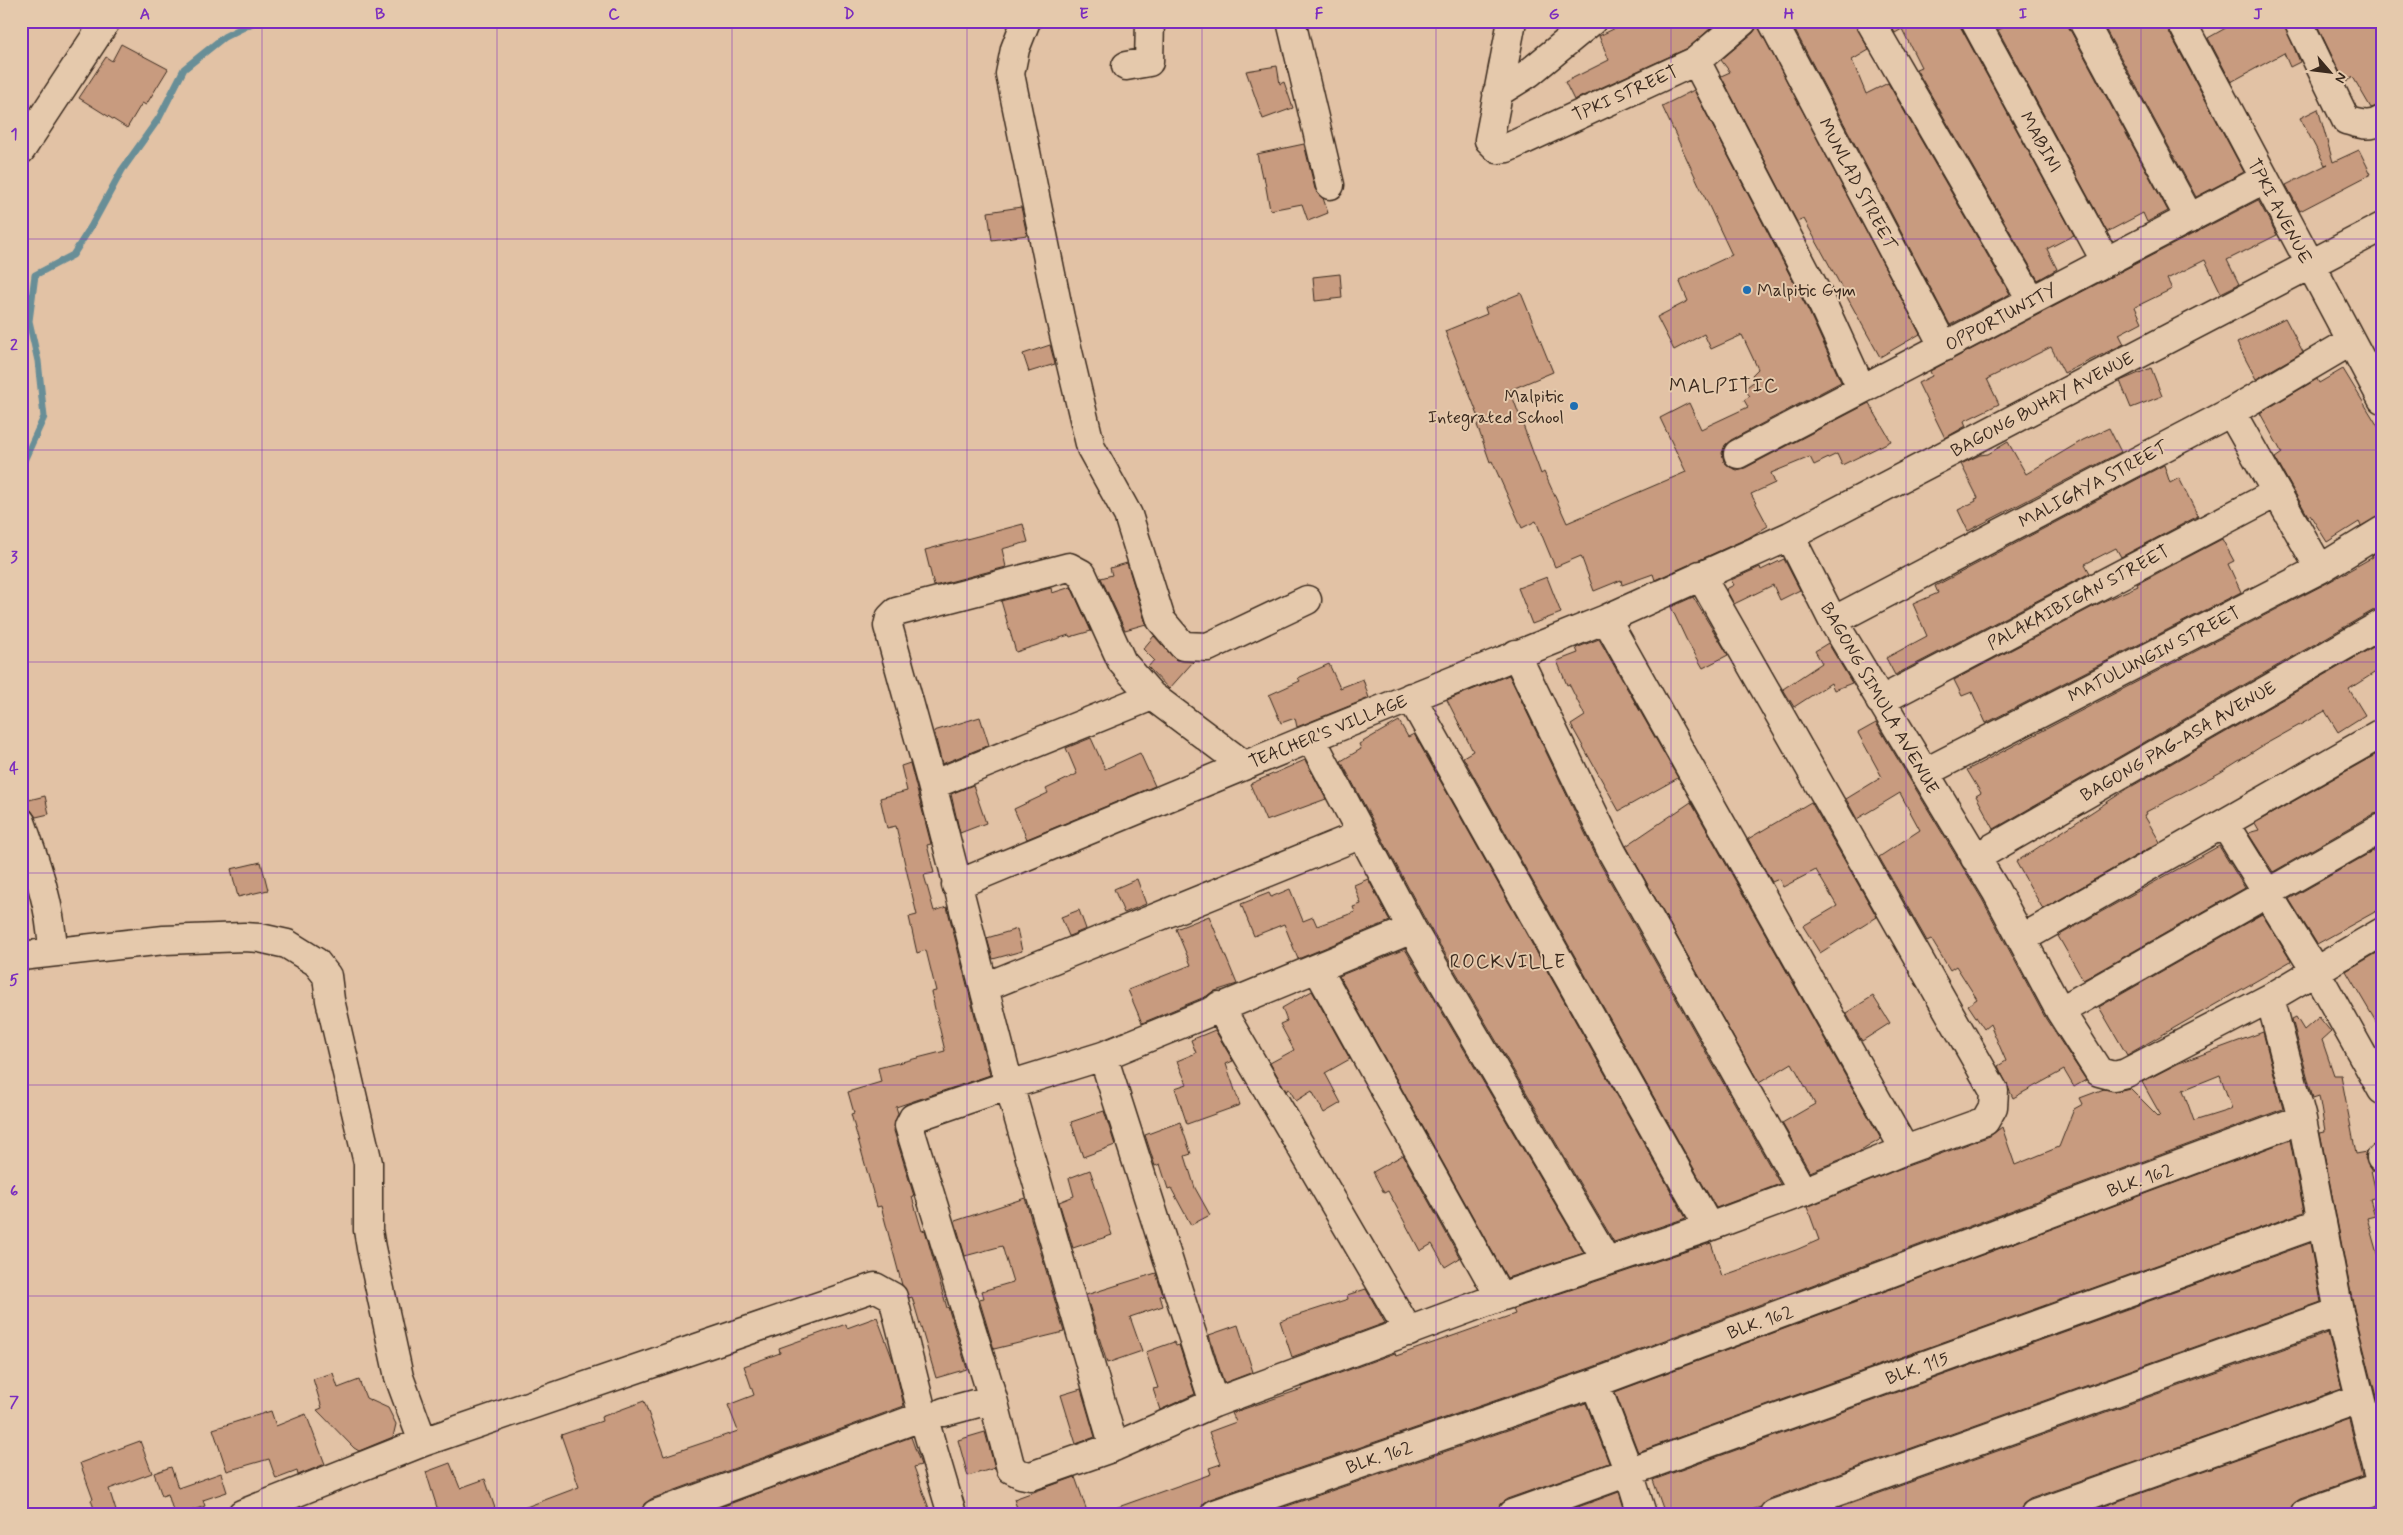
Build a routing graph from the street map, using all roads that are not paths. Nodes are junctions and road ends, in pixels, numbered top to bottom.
1 (106, 21) edge
2 (1026, 21) edge
3 (1150, 21) edge
4 (1291, 21) edge
5 (1512, 21) edge
6 (1592, 21) edge
7 (1743, 21) edge
8 (1772, 21) edge
9 (1870, 21) edge
10 (1975, 21) edge
11 (2083, 21) edge
12 (2181, 21) edge
13 (2298, 21) edge
14 (1696, 61) junction
15 (1126, 66) dead end
16 (1497, 94) junction
17 (2382, 120) edge
18 (24, 136) edge
19 (2264, 179) junction
20 (1330, 184) dead end
21 (2190, 219) junction
22 (2382, 227) edge
23 (2106, 262) junction
24 (2309, 265) junction
25 (2031, 299) junction
26 (2350, 342) junction
27 (1944, 347) junction
28 (1861, 388) junction
29 (2382, 399) edge
30 (2231, 412) junction
31 (1738, 454) dead end
32 (2276, 493) junction
33 (2382, 532) edge
34 (1790, 536) junction
35 (2320, 568) junction
36 (1700, 576) junction
37 (1307, 600) dead end
38 (1606, 619) junction
39 (1833, 621) junction
40 (2382, 624) edge
41 (1516, 654) junction
42 (1152, 696) junction
43 (1411, 697) junction
44 (1880, 701) junction
45 (2382, 733) edge
46 (1311, 738) junction
47 (1244, 765) junction
48 (1924, 773) junction
49 (932, 785) junction
50 (21, 822) edge
51 (2225, 825) junction
52 (2382, 828) edge
53 (1362, 834) junction
54 (1975, 858) junction
55 (956, 885) junction
56 (2267, 894) junction
57 (1412, 929) junction
58 (2382, 932) edge
59 (2023, 938) junction
60 (53, 952) junction
61 (21, 956) edge
62 (1317, 968) junction
63 (2316, 972) junction
64 (985, 987) junction
65 (2270, 998) junction
66 (1219, 1006) junction
67 (2060, 1011) junction
68 (1103, 1056) junction
69 (1009, 1085) junction
70 (2382, 1090) edge
71 (2302, 1119) junction
72 (1905, 1150) junction
73 (1803, 1192) junction
74 (2322, 1222) junction
75 (1709, 1227) junction
76 (1606, 1260) junction
77 (1500, 1297) junction
78 (2339, 1312) junction
79 (1409, 1332) junction
80 (1595, 1384) junction
81 (993, 1399) junction
82 (2359, 1399) junction
83 (1214, 1403) junction
84 (933, 1414) junction
85 (423, 1442) junction
86 (1114, 1446) junction
87 (1629, 1472) junction
88 (2382, 1487) edge
89 (242, 1514) edge
90 (656, 1514) edge
91 (952, 1514) edge
92 (1214, 1514) edge
93 (1512, 1514) edge
94 (1642, 1514) edge
95 (1774, 1514) edge
96 (2035, 1514) edge
97 (2305, 1514) edge

1 - 18 street
2 - 37 street
3 - 15 street
4 - 20 street
5 - 16 street
6 - 16 street
7 - 14 street, TPKI STREET
8 - 27 street, MUNLAD STREET
9 - 25 street
10 - 23 street, MABINI
11 - 21 street
12 - 19 street, TPKI AVENUE
13 - 17 street
14 - 16 street, TPKI STREET
14 - 28 street
19 - 21 street, OPPORTUNITY
19 - 24 street, TPKI AVENUE
21 - 23 street, OPPORTUNITY
22 - 24 street, BAGONG BUHAY AVENUE
23 - 25 street, OPPORTUNITY
24 - 26 street, TPKI AVENUE
24 - 34 street, BAGONG BUHAY AVENUE
25 - 27 street, OPPORTUNITY
26 - 29 street, TPKI AVENUE
26 - 30 street, MALIGAYA STREET
27 - 28 street, OPPORTUNITY
28 - 31 street, OPPORTUNITY
30 - 32 street
30 - 39 street, MALIGAYA STREET
32 - 35 street
32 - 44 street, PALAKAIBIGAN STREET
33 - 35 street, MATULUNGIN STREET
34 - 36 street, BAGONG BUHAY AVENUE
34 - 39 street, BAGONG SIMULA AVENUE
35 - 48 street, MATULUNGIN STREET
36 - 38 street, TEACHER'S VILLAGE
36 - 72 street
38 - 41 street, TEACHER'S VILLAGE
38 - 72 street
39 - 44 street, BAGONG SIMULA AVENUE
40 - 54 street, BAGONG PAG-ASA AVENUE
41 - 43 street, TEACHER'S VILLAGE
41 - 73 street
42 - 47 street
42 - 49 street
42 - 49 street
43 - 46 street, TEACHER'S VILLAGE
43 - 75 street
44 - 48 street, BAGONG SIMULA AVENUE
45 - 51 street
46 - 47 street, TEACHER'S VILLAGE
46 - 53 street
47 - 55 street, TEACHER'S VILLAGE
48 - 54 street, BAGONG SIMULA AVENUE
49 - 55 street
50 - 60 street
51 - 56 street
51 - 59 street
52 - 56 street
53 - 57 street
53 - 64 street
54 - 59 street, BAGONG SIMULA AVENUE
55 - 64 street
56 - 63 street
56 - 67 street
57 - 62 street
57 - 76 street
58 - 63 street, BAGONG SIMULA AVENUE
59 - 67 street, BAGONG SIMULA AVENUE
60 - 61 street
60 - 85 street
62 - 66 street
62 - 77 street
63 - 65 street, BAGONG SIMULA AVENUE
63 - 70 street
64 - 69 street
65 - 67 street, BAGONG SIMULA AVENUE
65 - 71 street
66 - 68 street
66 - 79 street
68 - 69 street
68 - 83 street
69 - 81 street
69 - 86 street
71 - 74 street
71 - 80 street, BLK. 162
72 - 73 street
73 - 75 street
74 - 78 street
74 - 87 street, BLK. 115
75 - 76 street
76 - 77 street
77 - 79 street
78 - 82 street
78 - 95 street
79 - 83 street
80 - 87 street
80 - 92 street, BLK. 162
81 - 84 street
81 - 86 street
82 - 88 street
82 - 96 street
83 - 86 street
84 - 85 street
84 - 90 street
84 - 91 street
85 - 89 street
87 - 93 street, BLK. 115
87 - 94 street
88 - 97 street

